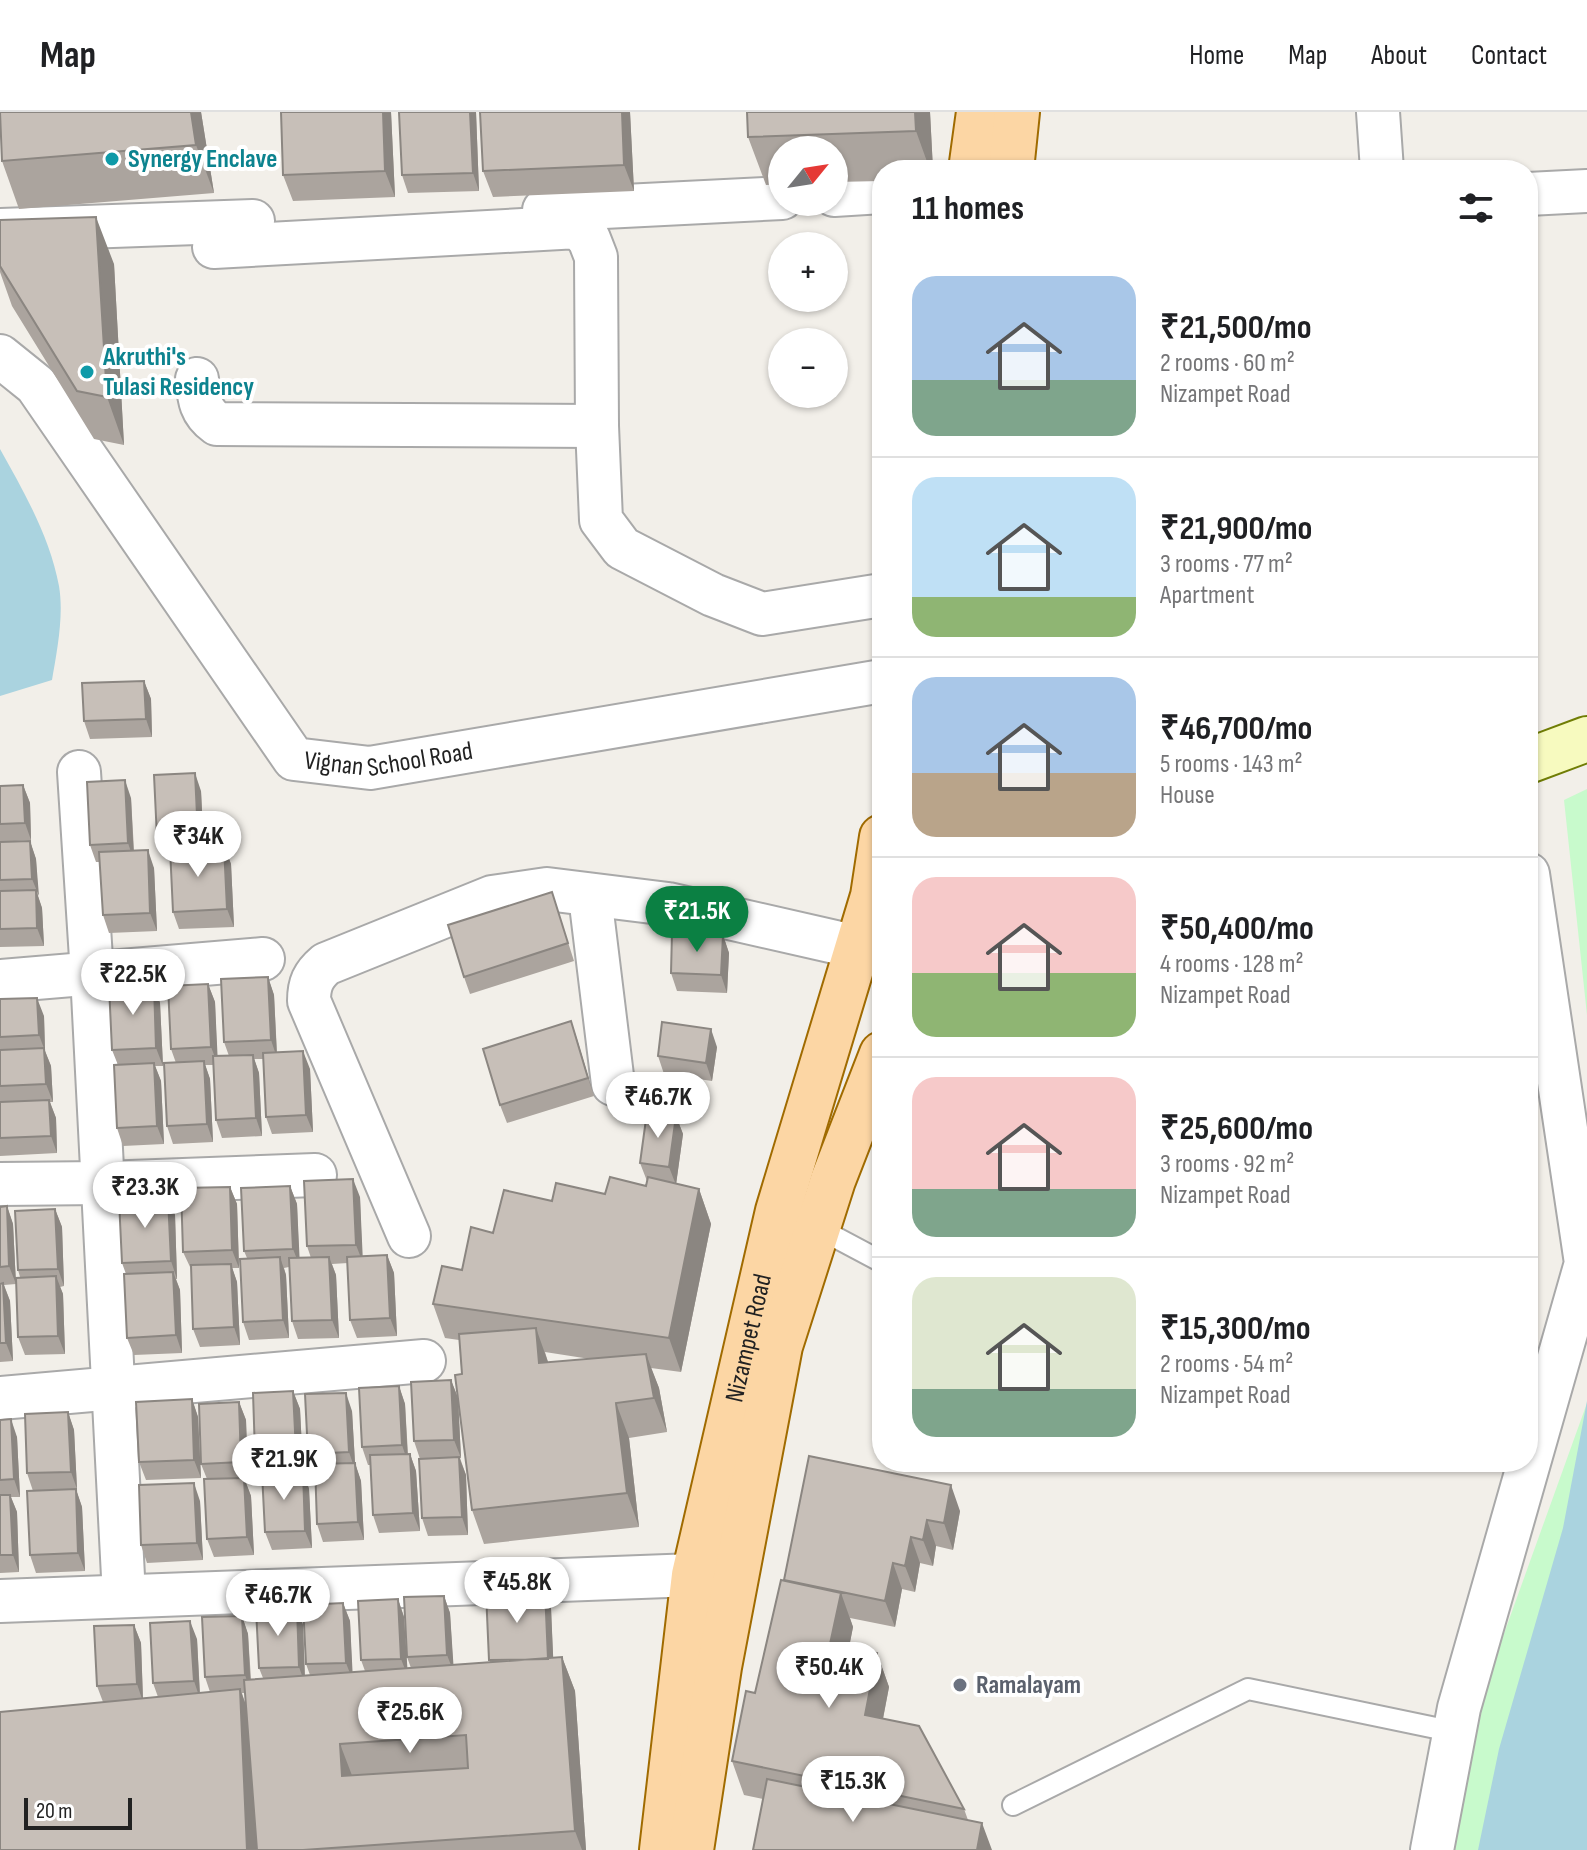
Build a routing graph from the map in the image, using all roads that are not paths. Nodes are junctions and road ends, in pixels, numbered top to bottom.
1 (979, 112) edge
2 (1017, 112) edge
3 (1378, 112) edge
4 (972, 160) edge
5 (1012, 160) edge
6 (1381, 160) edge
7 (1587, 191) edge
8 (872, 193) edge
9 (1538, 193) edge
10 (848, 194) edge
11 (768, 199) edge
12 (0, 230) edge
13 (214, 247) dead end
14 (0, 356) edge
15 (197, 379) dead end
16 (597, 426) junction
17 (872, 597) edge
18 (872, 683) edge
19 (1587, 739) edge
20 (1538, 757) edge
21 (79, 772) dead end
22 (590, 896) junction
23 (872, 899) edge
24 (1538, 941) edge
25 (857, 947) junction
26 (263, 959) dead end
27 (92, 974) junction
28 (0, 981) edge
29 (822, 1066) junction
30 (872, 1070) edge
31 (872, 1080) edge
32 (613, 1084) dead end
33 (315, 1175) dead end
34 (103, 1183) junction
35 (0, 1184) edge
36 (818, 1228) junction
37 (409, 1236) dead end
38 (872, 1257) edge
39 (424, 1361) dead end
40 (114, 1387) junction
41 (0, 1398) edge
42 (1538, 1431) edge
43 (1526, 1472) edge
44 (694, 1575) junction
45 (124, 1596) junction
46 (0, 1601) edge
47 (1455, 1732) junction
48 (1013, 1805) dead end
49 (662, 1850) edge
50 (691, 1850) edge
51 (1432, 1850) edge

1 - 4 main road
2 - 5 main road
3 - 6 street
7 - 9 street
8 - 10 street
11 - 12 street
13 - 16 street
14 - 18 street, Vignan School Road
15 - 16 street
16 - 17 street
19 - 20 street
21 - 27 street
22 - 25 street
22 - 32 street
22 - 37 street
23 - 25 main road, Nizampet Road
24 - 42 street
25 - 29 main road, Nizampet Road
26 - 27 street
27 - 28 street
27 - 34 street
29 - 30 main road
29 - 44 main road, Nizampet Road
31 - 36 main road, Nizampet Road
33 - 34 street
34 - 35 street
34 - 40 street
36 - 38 lane
36 - 50 main road, Nizampet Road
39 - 40 street
40 - 41 street
40 - 45 street
43 - 47 street
44 - 45 street
44 - 49 main road, Nizampet Road
45 - 46 street
47 - 48 lane
47 - 51 street

